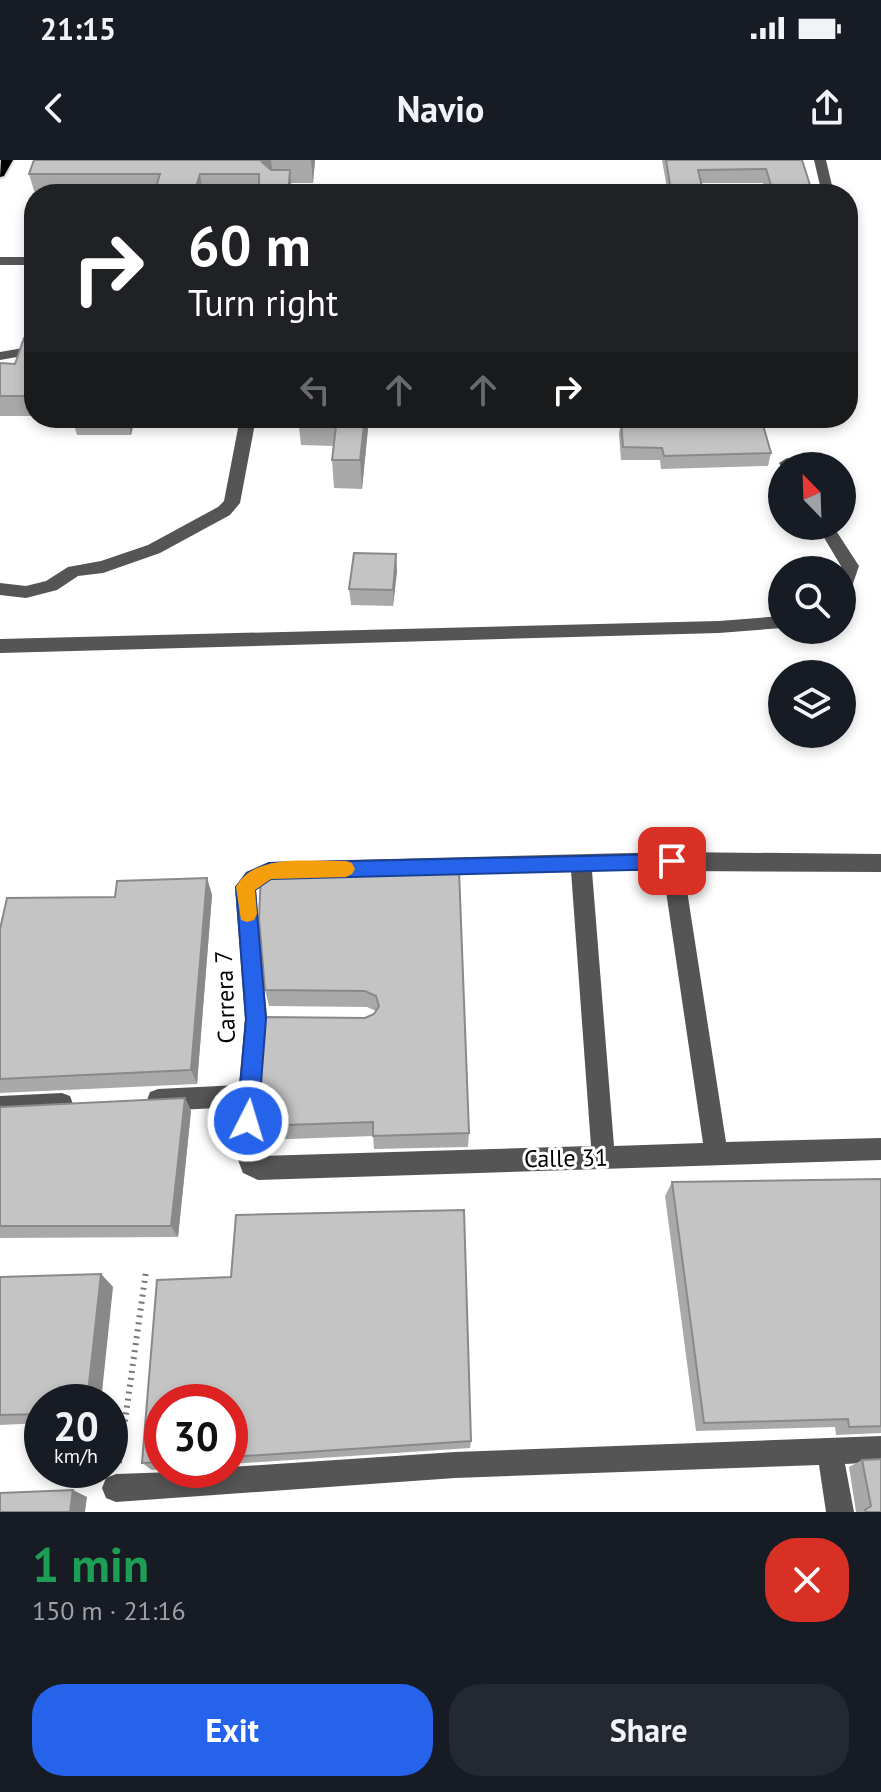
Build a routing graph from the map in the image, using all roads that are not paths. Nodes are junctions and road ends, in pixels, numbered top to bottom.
1 (7, 160) edge
2 (820, 160) edge
3 (0, 173) edge
4 (826, 184) edge
5 (0, 261) edge
6 (24, 261) edge
7 (24, 352) edge
8 (0, 356) edge
9 (246, 428) edge
10 (0, 589) edge
11 (768, 623) edge
12 (0, 646) edge
13 (672, 861) junction
14 (581, 862) junction
15 (881, 863) edge
16 (250, 1095) junction
17 (140, 1100) edge
18 (78, 1103) edge
19 (0, 1107) edge
20 (881, 1149) edge
21 (716, 1154) junction
22 (603, 1157) junction
23 (251, 1165) joint
24 (881, 1449) edge
25 (830, 1453) junction
26 (128, 1487) edge
27 (840, 1512) edge

1 - 3 main road
2 - 4 street
5 - 6 street
7 - 8 street
9 - 10 street
11 - 12 street
13 - 14 street
13 - 15 street
13 - 21 street
14 - 16 street, Carrera 7
14 - 22 street
16 - 17 street
16 - 23 street, Carrera 7
18 - 19 street
20 - 21 street, Calle 31
21 - 22 street, Calle 31
22 - 23 street, Calle 31
24 - 25 street
25 - 26 street
25 - 27 street

